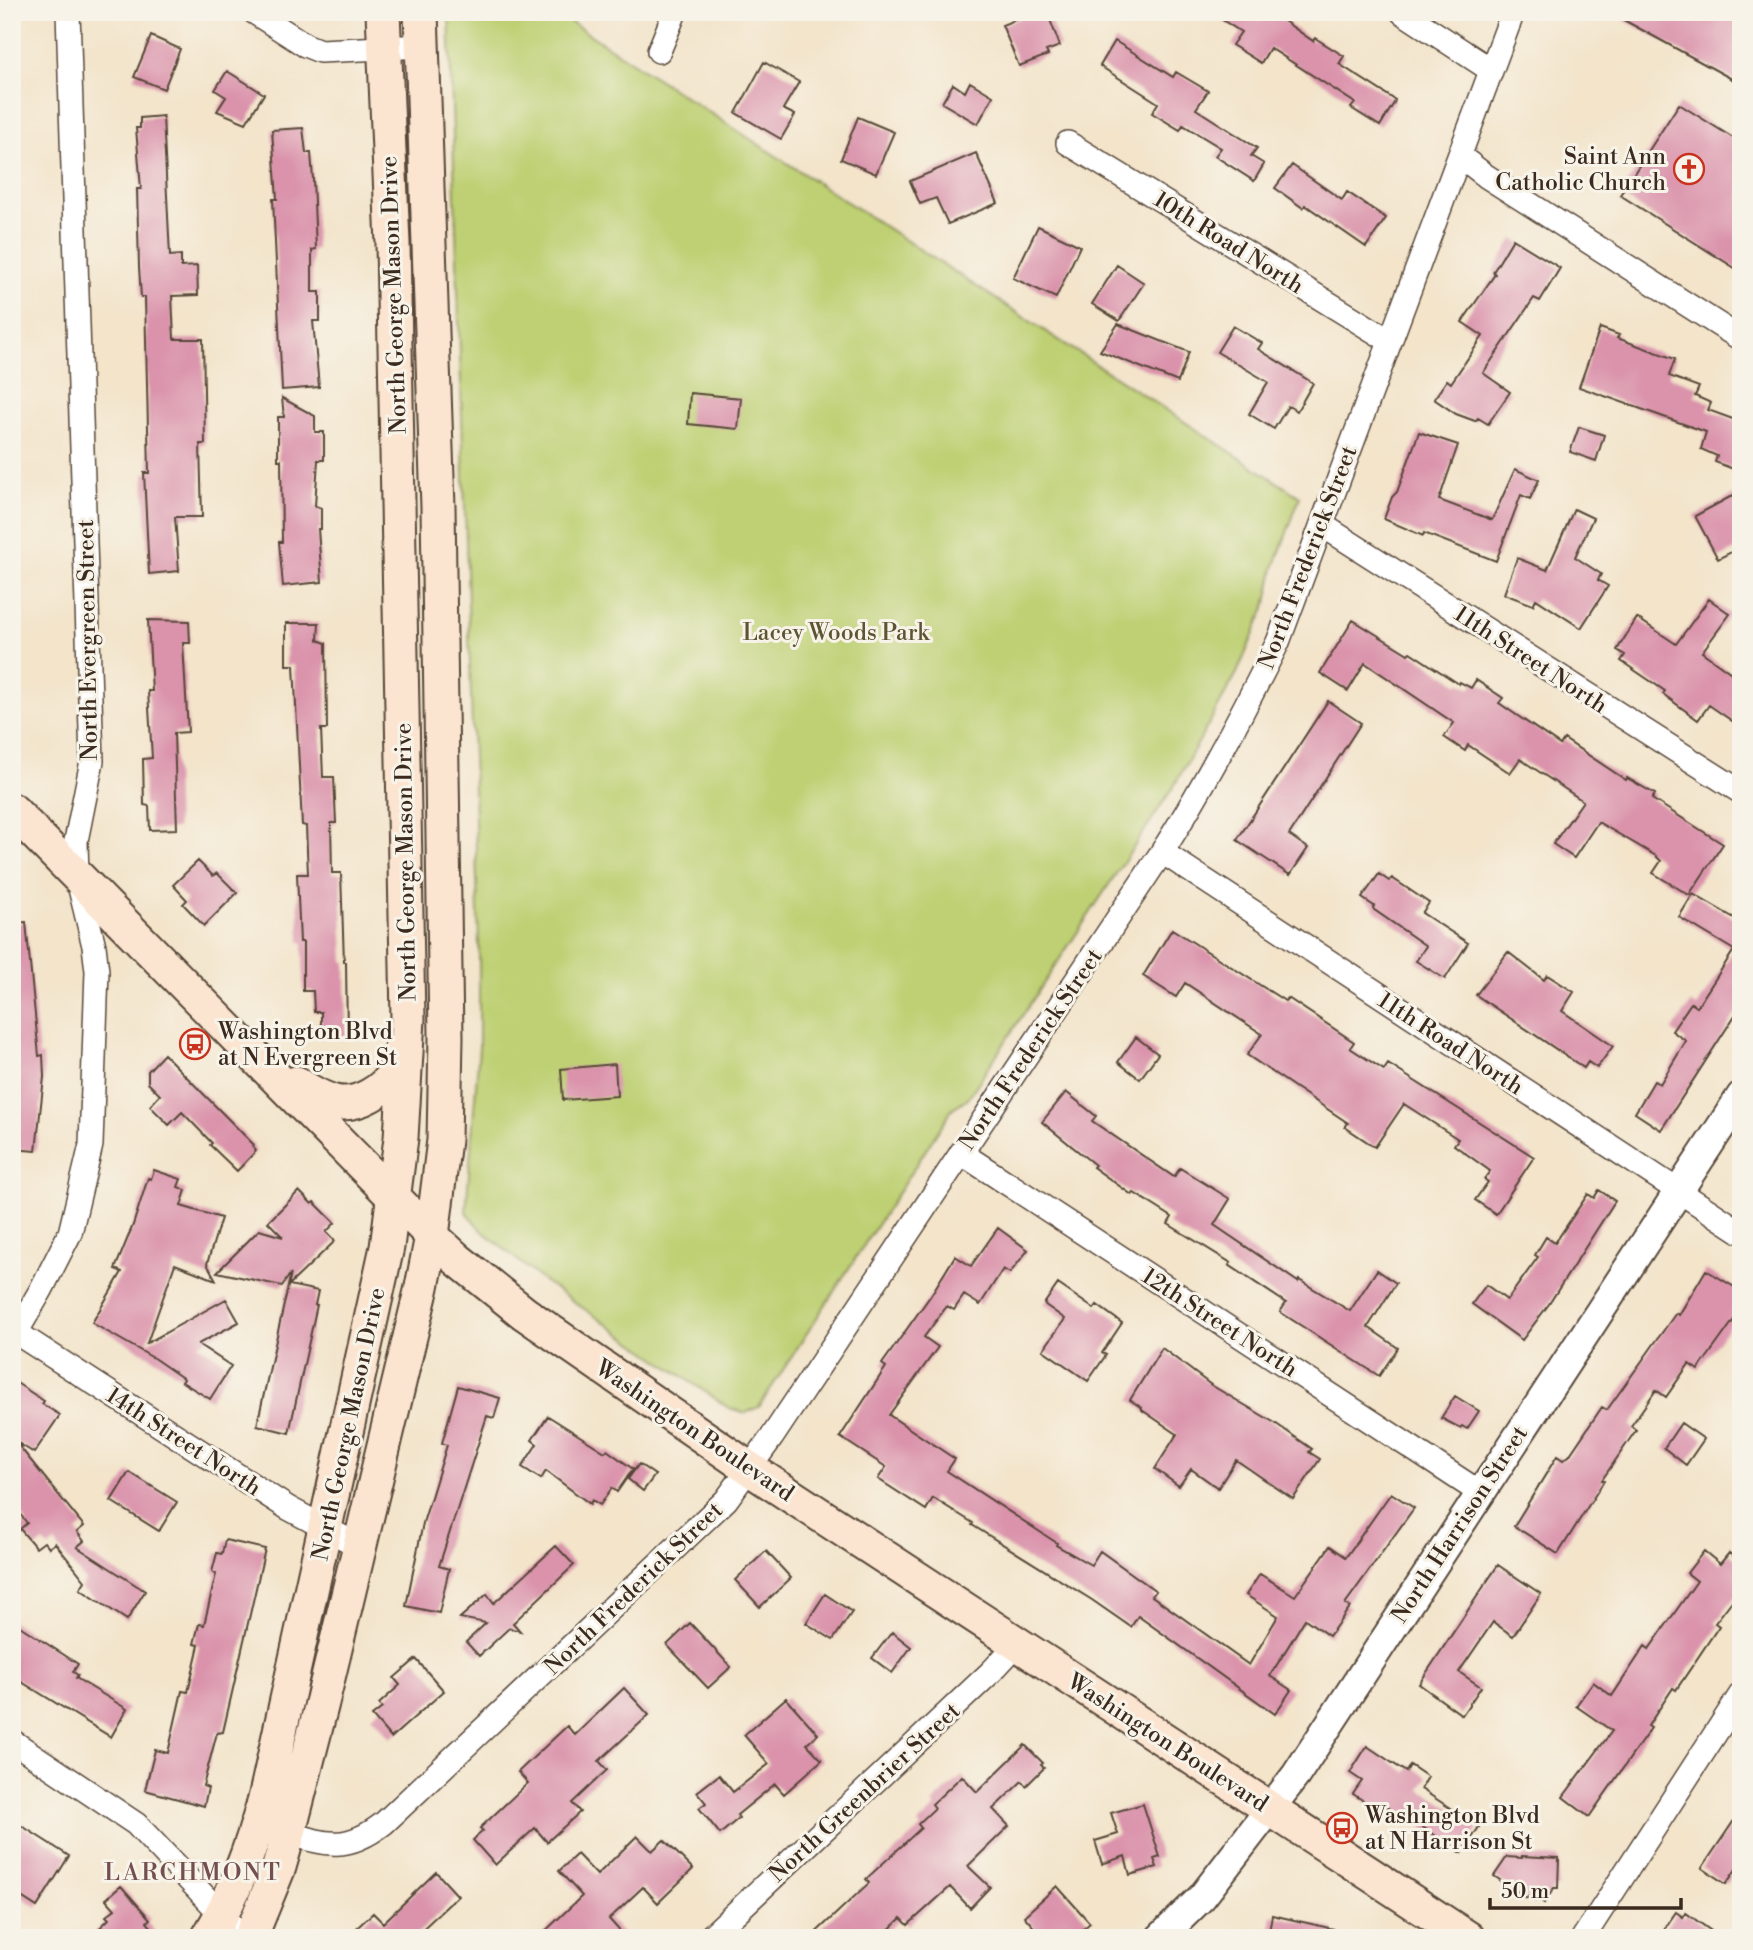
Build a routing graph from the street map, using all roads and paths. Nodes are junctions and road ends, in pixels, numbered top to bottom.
1 (68, 12) edge
2 (254, 12) edge
3 (383, 12) edge
4 (421, 12) edge
5 (674, 12) edge
6 (1402, 12) edge
7 (1513, 12) edge
8 (424, 46) junction
9 (384, 47) junction
10 (659, 51) dead end
11 (1490, 70) junction
12 (1068, 143) dead end
13 (1460, 156) junction
14 (1741, 339) edge
15 (1390, 341) junction
16 (1321, 525) junction
17 (1741, 792) edge
18 (12, 810) edge
19 (1162, 852) junction
20 (77, 877) junction
21 (408, 1019) junction
22 (258, 1057) junction
23 (1741, 1096) edge
24 (961, 1153) junction
25 (1679, 1192) junction
26 (395, 1198) junction
27 (1741, 1232) edge
28 (432, 1236) junction
29 (14, 1331) edge
30 (750, 1469) junction
31 (1479, 1492) junction
32 (325, 1530) junction
33 (359, 1546) junction
34 (1017, 1644) junction
35 (1741, 1695) edge
36 (12, 1741) edge
37 (1271, 1809) junction
38 (273, 1827) junction
39 (225, 1930) edge
40 (250, 1938) edge
41 (709, 1938) edge
42 (1160, 1938) edge
43 (1468, 1938) edge
44 (1583, 1938) edge

1 - 20 street, North Evergreen Street
2 - 9 street
3 - 9 main road, North George Mason Drive
4 - 8 main road, North George Mason Drive
5 - 10 street
6 - 11 street
7 - 11 street, North Frederick Street
8 - 9 street
8 - 28 main road, North George Mason Drive
9 - 21 main road, North George Mason Drive
11 - 13 street, North Frederick Street
12 - 15 street, 10th Road North
13 - 14 street
13 - 15 street, North Frederick Street
15 - 16 street, North Frederick Street
16 - 17 street, 11th Street North
16 - 19 street, North Frederick Street
18 - 20 main road, Washington Boulevard
19 - 24 street, North Frederick Street
19 - 25 street, 11th Road North
20 - 22 main road, Washington Boulevard
20 - 29 street, North Evergreen Street
21 - 22 main road
21 - 26 main road, North George Mason Drive
22 - 26 main road, Washington Boulevard
23 - 25 street, North Harrison Street
24 - 30 street, North Frederick Street
24 - 31 street, 12th Street North
25 - 27 street, 11th Road North
25 - 31 street, North Harrison Street
26 - 28 main road, Washington Boulevard
26 - 32 main road, North George Mason Drive
28 - 30 main road, Washington Boulevard
28 - 33 main road, North George Mason Drive
29 - 32 street, 14th Street North
30 - 34 main road, Washington Boulevard
30 - 38 street, North Frederick Street
31 - 37 street, North Harrison Street
32 - 33 street, 14th Street North
32 - 38 main road, North George Mason Drive
33 - 38 main road, North George Mason Drive
34 - 37 main road, Washington Boulevard
34 - 41 street, North Greenbrier Street
35 - 44 street
36 - 39 street
37 - 42 street, North Harrison Street
37 - 43 main road, Washington Boulevard
38 - 39 main road, North George Mason Drive
38 - 40 main road, North George Mason Drive

